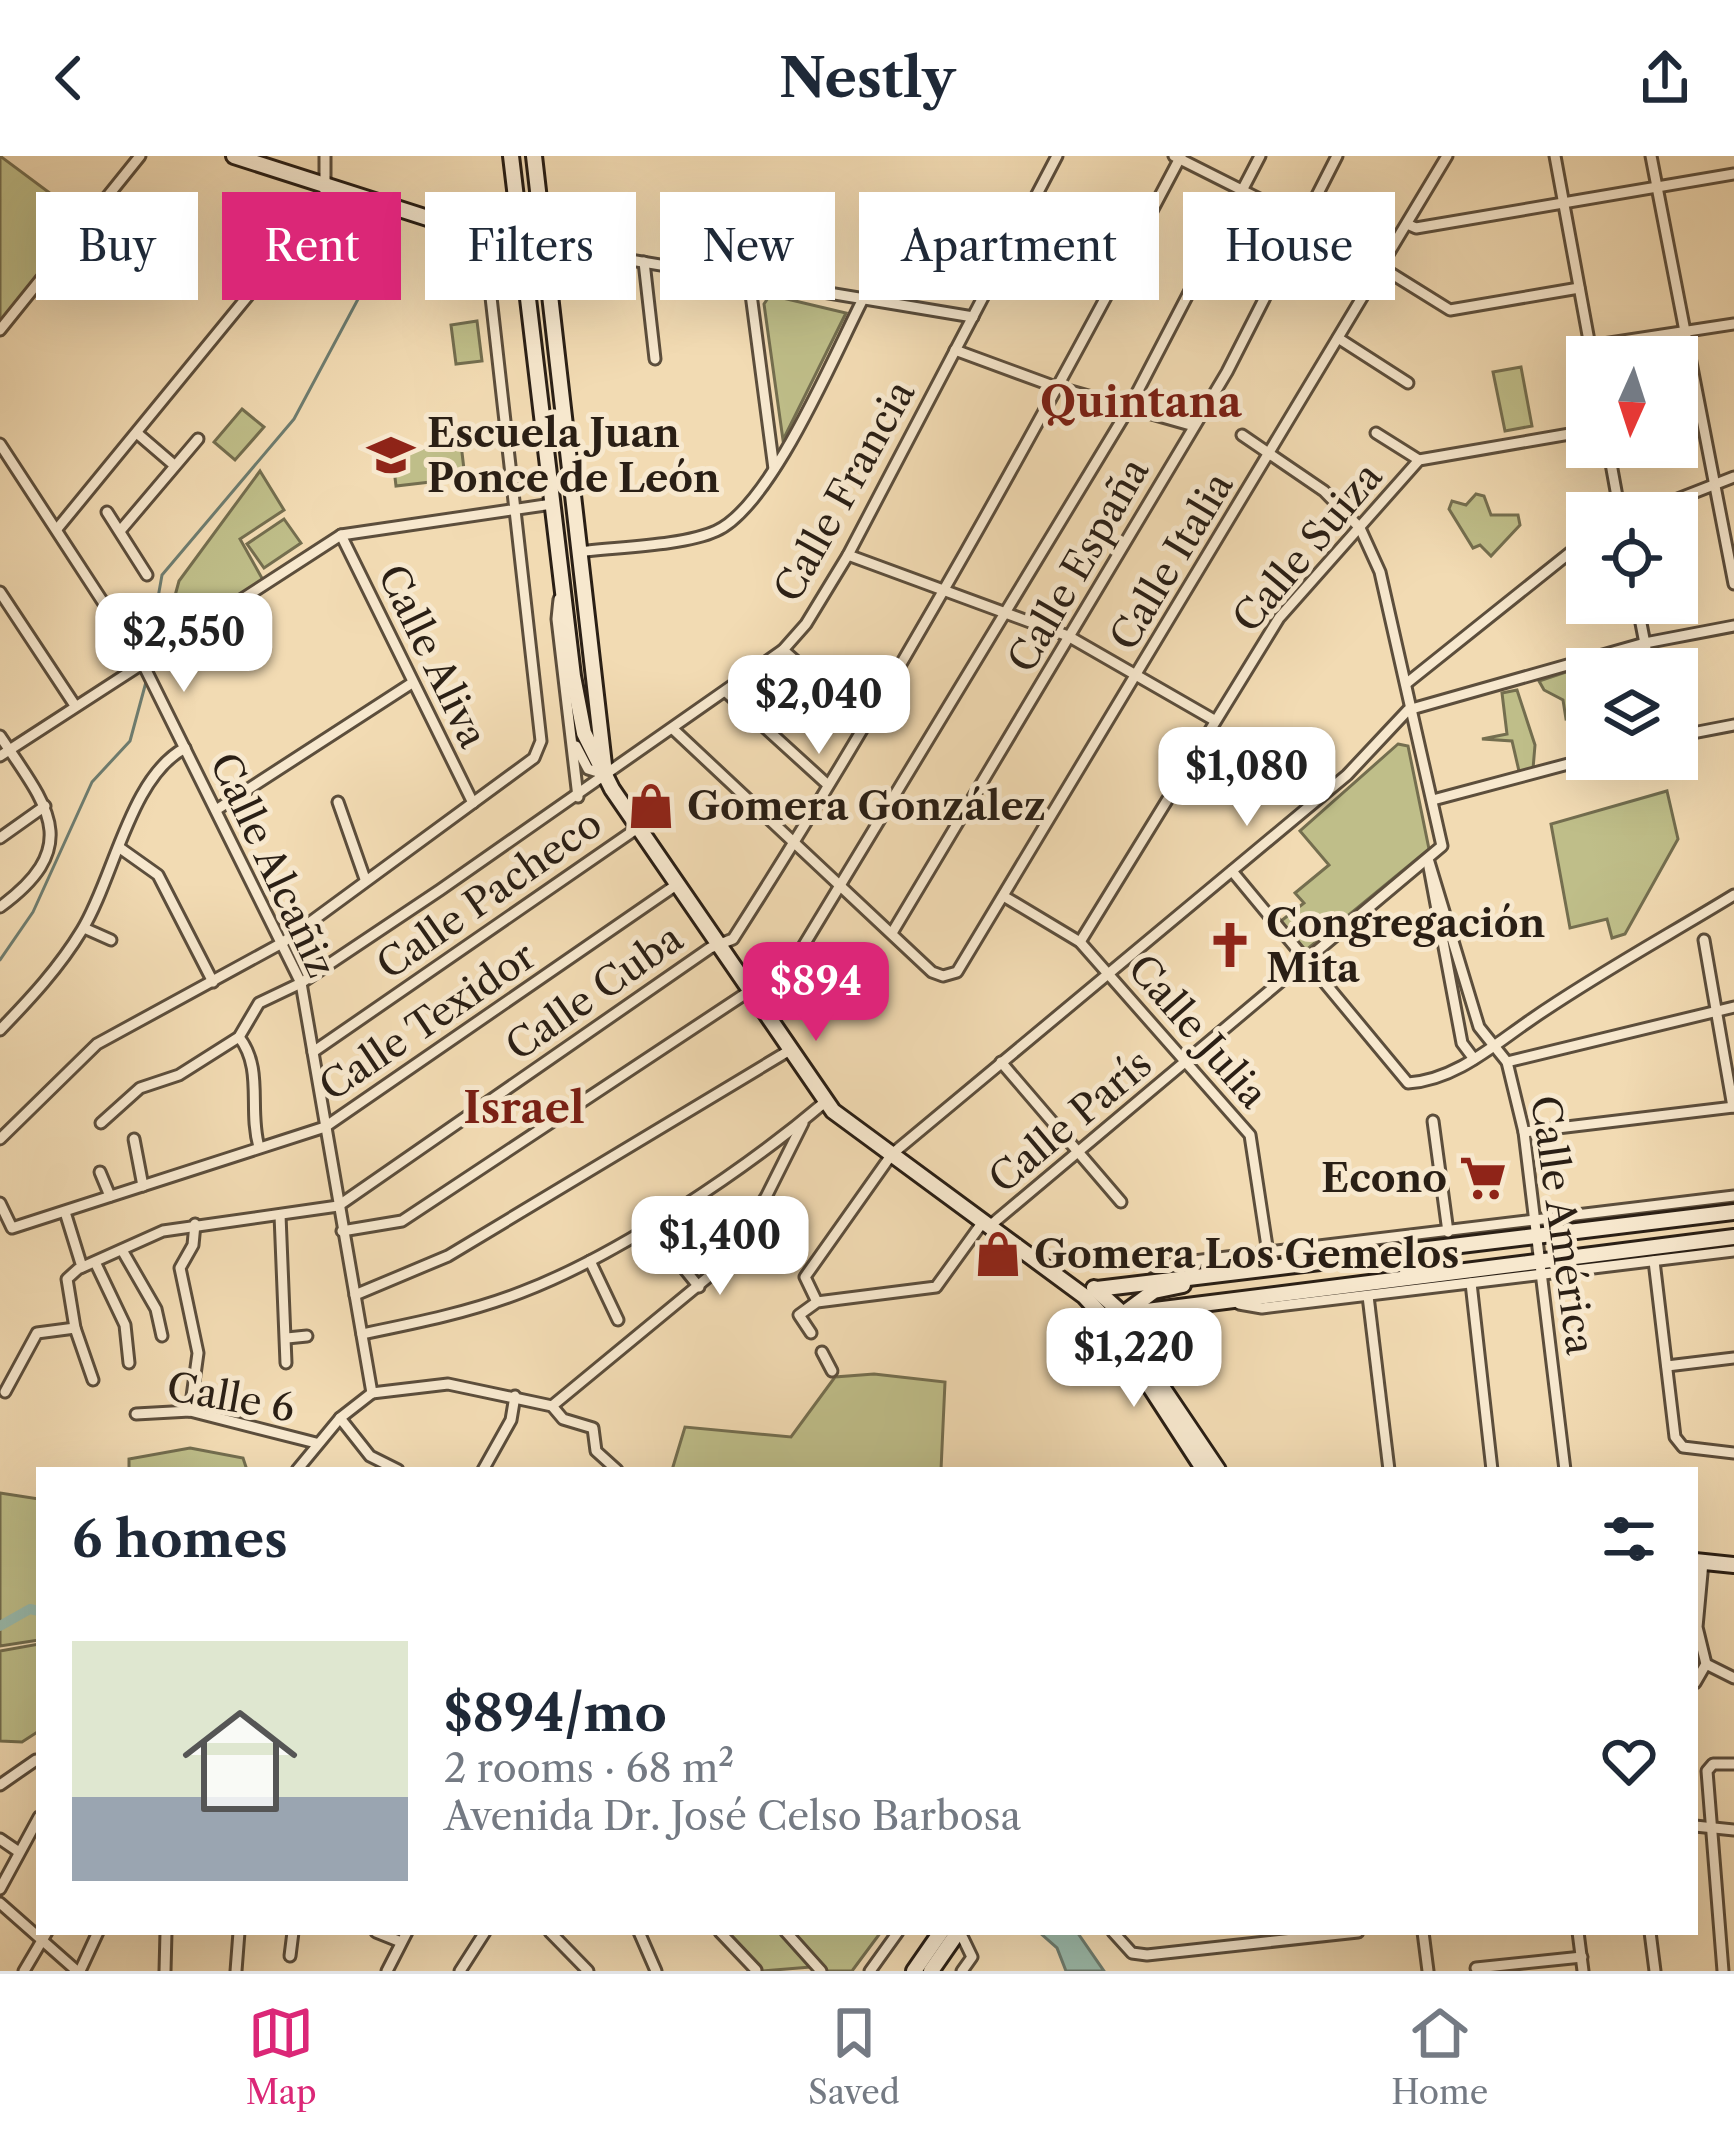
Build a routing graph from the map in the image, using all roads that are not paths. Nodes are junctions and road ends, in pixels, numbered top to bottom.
1 (140, 156) edge
2 (234, 156) edge
3 (325, 156) edge
4 (512, 156) edge
5 (534, 156) edge
6 (1057, 156) edge
7 (1260, 156) edge
8 (1337, 156) edge
9 (1447, 156) edge
10 (1555, 156) edge
11 (1651, 156) edge
12 (1178, 157) edge
13 (1734, 174) edge
14 (328, 186) junction
15 (1656, 189) junction
16 (1242, 191) junction
17 (516, 192) edge
18 (538, 192) edge
19 (1319, 192) edge
20 (1564, 204) junction
21 (425, 217) edge
22 (1407, 224) junction
23 (1395, 243) edge
24 (636, 261) edge
25 (644, 262) junction
26 (660, 265) edge
27 (1395, 274) edge
28 (1580, 288) junction
29 (491, 300) edge
30 (529, 300) edge
31 (551, 300) edge
32 (752, 300) edge
33 (862, 300) edge
34 (880, 300) edge
35 (1262, 300) edge
36 (1360, 300) edge
37 (973, 317) junction
38 (1734, 324) edge
39 (0, 330) edge
40 (1687, 332) junction
41 (1588, 336) edge
42 (1667, 336) edge
43 (1338, 338) junction
44 (956, 350) junction
45 (655, 359) dead end
46 (1408, 383) dead end
47 (1059, 387) junction
48 (1130, 408) junction
49 (1194, 426) junction
50 (1376, 433) dead end
51 (138, 434) junction
52 (1566, 434) edge
53 (1242, 435) dead end
54 (198, 439) dead end
55 (0, 444) edge
56 (1271, 452) junction
57 (1419, 460) junction
58 (174, 465) junction
59 (774, 469) junction
60 (1734, 477) edge
61 (1715, 484) junction
62 (1695, 492) edge
63 (552, 504) junction
64 (515, 510) junction
65 (107, 512) dead end
66 (1360, 528) junction
67 (57, 529) junction
68 (120, 532) junction
69 (340, 535) junction
70 (578, 553) junction
71 (848, 555) junction
72 (1566, 556) edge
73 (147, 575) dead end
74 (561, 582) junction
75 (1734, 584) edge
76 (942, 591) junction
77 (0, 592) edge
78 (1004, 614) junction
79 (1641, 624) edge
80 (1734, 626) edge
81 (1068, 636) junction
82 (1645, 644) junction
83 (1646, 648) edge
84 (783, 650) junction
85 (142, 662) junction
86 (1140, 674) junction
87 (412, 683) junction
88 (1407, 683) junction
89 (726, 692) junction
90 (74, 704) junction
91 (1408, 710) junction
92 (1214, 719) junction
93 (866, 723) junction
94 (1734, 725) edge
95 (673, 729) junction
96 (1698, 732) edge
97 (571, 735) junction
98 (0, 736) edge
99 (185, 748) junction
100 (5, 753) edge
101 (1566, 765) edge
102 (605, 774) junction
103 (829, 785) junction
104 (578, 796) junction
105 (1433, 800) junction
106 (338, 802) dead end
107 (473, 803) junction
108 (45, 806) junction
109 (216, 810) junction
110 (639, 827) junction
111 (0, 838) edge
112 (793, 844) junction
113 (120, 848) junction
114 (1429, 862) junction
115 (1232, 872) junction
116 (365, 879) junction
117 (679, 883) junction
118 (842, 884) junction
119 (1734, 896) edge
120 (1005, 897) junction
121 (0, 907) edge
122 (84, 928) junction
123 (892, 933) junction
124 (111, 940) dead end
125 (1704, 940) dead end
126 (1080, 942) junction
127 (282, 944) junction
128 (722, 947) junction
129 (1303, 959) junction
130 (1107, 972) junction
131 (213, 982) junction
132 (301, 983) junction
133 (751, 990) junction
134 (1734, 1007) edge
135 (764, 1011) junction
136 (1716, 1012) junction
137 (0, 1030) edge
138 (239, 1036) junction
139 (1495, 1048) junction
140 (790, 1050) junction
141 (313, 1052) junction
142 (1474, 1059) junction
143 (1001, 1062) junction
144 (1507, 1062) junction
145 (1185, 1064) junction
146 (825, 1102) junction
147 (1734, 1107) edge
148 (804, 1120) junction
149 (1433, 1121) dead end
150 (101, 1123) dead end
151 (325, 1127) junction
152 (1523, 1132) junction
153 (0, 1139) edge
154 (134, 1139) dead end
155 (259, 1147) junction
156 (892, 1154) junction
157 (1078, 1155) junction
158 (100, 1172) dead end
159 (143, 1186) junction
160 (110, 1196) junction
161 (1734, 1196) edge
162 (1120, 1202) dead end
163 (0, 1203) edge
164 (338, 1205) junction
165 (65, 1212) junction
166 (1734, 1212) edge
167 (280, 1215) junction
168 (195, 1224) junction
169 (992, 1224) junction
170 (649, 1225) junction
171 (1537, 1226) junction
172 (342, 1231) junction
173 (1448, 1232) junction
174 (1734, 1237) edge
175 (194, 1245) junction
176 (122, 1250) junction
177 (1734, 1251) edge
178 (1268, 1253) junction
179 (201, 1257) dead end
180 (590, 1261) junction
181 (1654, 1261) junction
182 (95, 1262) junction
183 (1152, 1266) dead end
184 (1227, 1266) junction
185 (1542, 1266) junction
186 (82, 1267) junction
187 (1062, 1275) junction
188 (1471, 1282) junction
189 (699, 1287) junction
190 (1097, 1289) junction
191 (355, 1295) junction
192 (1368, 1296) junction
193 (1216, 1301) junction
194 (817, 1302) junction
195 (1123, 1314) junction
196 (618, 1321) dead end
197 (1108, 1322) junction
198 (75, 1328) junction
199 (811, 1333) dead end
200 (362, 1334) junction
201 (162, 1336) dead end
202 (307, 1336) dead end
203 (286, 1337) junction
204 (822, 1352) dead end
205 (1734, 1358) edge
206 (129, 1363) dead end
207 (286, 1363) dead end
208 (1667, 1366) junction
209 (832, 1371) dead end
210 (93, 1380) dead end
211 (5, 1392) dead end
212 (372, 1393) junction
213 (515, 1396) junction
214 (552, 1406) junction
215 (190, 1411) junction
216 (136, 1414) dead end
217 (340, 1418) junction
218 (316, 1443) junction
219 (1734, 1453) edge
220 (299, 1467) edge
221 (392, 1467) edge
222 (488, 1467) edge
223 (614, 1467) edge
224 (1214, 1467) edge
225 (1214, 1467) edge
226 (1389, 1467) edge
227 (1492, 1467) edge
228 (1565, 1467) edge
229 (1699, 1562) edge
230 (1734, 1565) edge
231 (1698, 1635) edge
232 (1706, 1664) junction
233 (1698, 1678) edge
234 (1734, 1678) edge
235 (35, 1760) dead end
236 (1734, 1763) edge
237 (0, 1785) edge
238 (36, 1822) edge
239 (1698, 1826) edge
240 (1708, 1828) junction
241 (1734, 1830) edge
242 (0, 1838) edge
243 (19, 1852) junction
244 (0, 1889) edge
245 (5, 1907) edge
246 (0, 1920) edge
247 (36, 1929) edge
248 (96, 1935) edge
249 (166, 1935) edge
250 (239, 1935) edge
251 (293, 1935) edge
252 (483, 1935) edge
253 (553, 1935) edge
254 (640, 1935) edge
255 (723, 1935) edge
256 (789, 1935) edge
257 (896, 1935) edge
258 (960, 1935) edge
259 (1115, 1935) edge
260 (1302, 1935) edge
261 (1424, 1935) edge
262 (1578, 1935) edge
263 (1650, 1935) edge
264 (45, 1936) edge
265 (404, 1937) edge
266 (1265, 1937) edge
267 (939, 1943) edge
268 (290, 1956) dead end
269 (1582, 1957) junction
270 (221, 1959) dead end
271 (237, 1965) edge
272 (1476, 1968) edge
273 (756, 1970) edge
274 (24, 1971) edge
275 (78, 1971) edge
276 (165, 1971) edge
277 (387, 1971) edge
278 (460, 1971) edge
279 (588, 1971) edge
280 (656, 1971) edge
281 (821, 1971) edge
282 (870, 1971) edge
283 (914, 1971) edge
284 (931, 1971) edge
285 (962, 1971) edge
286 (1428, 1971) edge
287 (1583, 1971) edge
288 (1654, 1971) edge
289 (1723, 1971) edge

1 - 39 street
2 - 14 main road
3 - 14 street
4 - 17 main road
5 - 18 main road
6 - 37 street, Calle Francia
7 - 16 street
8 - 19 street, Calle España
9 - 22 street, Calle Italia
10 - 20 street
11 - 15 street
12 - 16 street
12 - 47 street, Calle Cuba
13 - 15 street
14 - 21 main road
14 - 51 street
15 - 20 street
15 - 40 street
16 - 48 street
20 - 22 street
20 - 28 street
22 - 23 street, Calle Italia
24 - 25 street
25 - 26 street
25 - 45 street
27 - 28 street
28 - 41 street
29 - 64 street
30 - 63 main road
31 - 70 main road
32 - 59 street
33 - 59 street
34 - 37 street
35 - 49 street, Calle España
36 - 43 street, Calle Italia
37 - 44 street, Calle Francia
38 - 40 street
40 - 42 street
40 - 61 street
43 - 46 street
43 - 56 street, Calle Italia
44 - 47 street
44 - 71 street, Calle Francia
47 - 48 street
47 - 76 street, Calle Cuba
48 - 49 street
48 - 78 street
49 - 81 street, Calle España
50 - 57 street
51 - 58 street
51 - 67 street
52 - 57 street, Calle Suiza
53 - 56 street, Calle América
54 - 58 street
55 - 67 street, Calle Alcañiz
56 - 66 street, Calle América
56 - 86 street, Calle Italia
57 - 66 street, Calle Suiza
58 - 68 street
59 - 70 street
60 - 61 street
61 - 62 street
61 - 75 street
63 - 64 street
63 - 74 main road
64 - 69 street
64 - 107 street
65 - 68 street
66 - 88 street, Calle América
66 - 92 street, Calle Suiza
67 - 85 street, Calle Alcañiz
68 - 73 street
69 - 85 street
69 - 87 street, Calle Aliva
70 - 102 main road
71 - 76 street
71 - 84 street, Calle Francia
72 - 88 street
74 - 97 street
74 - 102 main road
76 - 78 street
76 - 93 street, Calle Cuba
77 - 90 street
78 - 81 street
78 - 118 street
79 - 82 street
80 - 82 street
81 - 86 street
81 - 123 street, Calle España
82 - 83 street
82 - 91 street
84 - 89 street, Calle Francia
84 - 93 street
85 - 90 street
85 - 99 street, Calle Alcañiz
86 - 92 street
86 - 120 street, Calle Italia
87 - 107 street, Calle Aliva
87 - 109 street
88 - 91 street, Calle América
89 - 95 street, Calle Francia
89 - 103 street
90 - 100 street
91 - 105 street, Calle América
91 - 115 street
92 - 126 street, Calle Suiza
93 - 103 street, Calle Cuba
94 - 96 street
95 - 102 street, Calle Francia
95 - 112 street
97 - 102 street
97 - 104 street
98 - 100 street
99 - 109 street, Calle Alcañiz
99 - 113 street
100 - 108 street
101 - 105 street
102 - 104 street, Calle Francia
102 - 110 main road
103 - 112 street, Calle Cuba
104 - 132 street, Calle Francia
105 - 114 street, Calle América
106 - 116 street
107 - 116 street
108 - 111 street
108 - 121 street
109 - 127 street, Calle Alcañiz
110 - 117 main road
110 - 141 street, Calle Pacheco
112 - 118 street
112 - 128 street, Calle Cuba
113 - 122 street
113 - 131 street
114 - 129 street, Calle París
114 - 139 street, Calle América
114 - 142 street, Calle América
115 - 129 street
115 - 130 street
116 - 127 street
117 - 128 main road
117 - 151 street, Calle Texidor
118 - 123 street
118 - 135 street
119 - 139 street
120 - 123 street, Calle Italia
120 - 126 street, Calle Julia
122 - 124 street
122 - 137 street
125 - 136 street
126 - 130 street, Calle Julia
127 - 131 street
127 - 132 street, Calle Alcañiz
128 - 133 main road
128 - 164 street, Calle Cuba
129 - 142 street
129 - 145 street, Calle París
130 - 143 street
130 - 145 street, Calle Julia
131 - 153 street
132 - 138 street, Calle Francia
132 - 141 street, Calle Alcañiz
133 - 135 main road
133 - 172 street
134 - 136 street
135 - 140 main road
136 - 144 street
136 - 147 street
138 - 150 street, Calle Francia
138 - 155 street
139 - 142 street
139 - 144 street, Calle América
140 - 146 main road
140 - 191 street
141 - 151 street, Calle Alcañiz
143 - 156 street
143 - 157 street
144 - 152 street, Calle América
145 - 157 street, Calle París
145 - 178 street, Calle Julia
146 - 148 street
146 - 156 main road
147 - 152 street
148 - 170 street
148 - 189 street
149 - 173 street
151 - 155 street, Calle Texidor
151 - 164 street, Calle Alcañiz
152 - 171 street, Calle América
154 - 159 street
155 - 159 street, Calle Texidor
156 - 169 main road
156 - 194 street
157 - 162 street
157 - 169 street, Calle París
158 - 160 street
159 - 160 street, Calle Texidor
160 - 165 street, Calle Texidor
161 - 171 street
163 - 165 street, Calle Texidor
164 - 167 street, Calle Cuba
164 - 172 street, Calle Alcañiz
165 - 186 street
166 - 171 main road
167 - 168 street, Calle Cuba
167 - 203 street
168 - 175 street
168 - 176 street, Calle Cuba
169 - 187 main road
169 - 194 street, Calle París
170 - 180 street
170 - 189 street
171 - 173 street
171 - 184 main road
171 - 185 street, Calle América
172 - 191 street, Calle Alcañiz
173 - 178 street
174 - 185 main road
175 - 179 street
175 - 215 street
176 - 182 street, Calle Cuba
176 - 201 street
177 - 181 street
178 - 184 street
180 - 196 street
180 - 200 street
181 - 185 street
181 - 208 street
182 - 186 street, Calle Cuba
182 - 206 street
183 - 184 street
184 - 190 main road
184 - 195 main road
185 - 188 street
185 - 193 main road
185 - 228 street, Calle América
186 - 198 street, Calle Cuba
187 - 190 main road
187 - 197 main road
188 - 192 street
188 - 227 street
189 - 214 street
190 - 195 main road
191 - 200 street, Calle Alcañiz
192 - 193 street
192 - 226 street
193 - 195 main road
194 - 199 street
195 - 197 main road
195 - 224 main road
197 - 225 main road
198 - 210 street
198 - 211 street
200 - 212 street, Calle Alcañiz
202 - 203 street
203 - 207 street
204 - 209 street
205 - 208 street
208 - 219 street
212 - 213 street
212 - 217 street
213 - 214 street
213 - 222 street
214 - 223 street
215 - 216 street, Calle 6
215 - 218 street, Calle 6
217 - 218 street
217 - 221 street
218 - 220 street
229 - 230 main road
231 - 232 street
232 - 233 street
232 - 234 street
235 - 237 street
236 - 240 street
238 - 243 street
239 - 240 street
240 - 241 street
240 - 289 street
242 - 243 street
243 - 244 street
245 - 246 street
245 - 247 street
248 - 275 street
249 - 276 street
250 - 271 street
251 - 268 street
252 - 278 street
253 - 279 street
254 - 280 street
255 - 273 street
256 - 281 street
257 - 282 street
258 - 285 street
259 - 266 street
260 - 266 street
261 - 286 street
262 - 269 street
263 - 288 street
264 - 274 street
264 - 275 street
265 - 277 street
267 - 283 main road
267 - 284 main road
269 - 272 street
269 - 287 street
270 - 271 street

